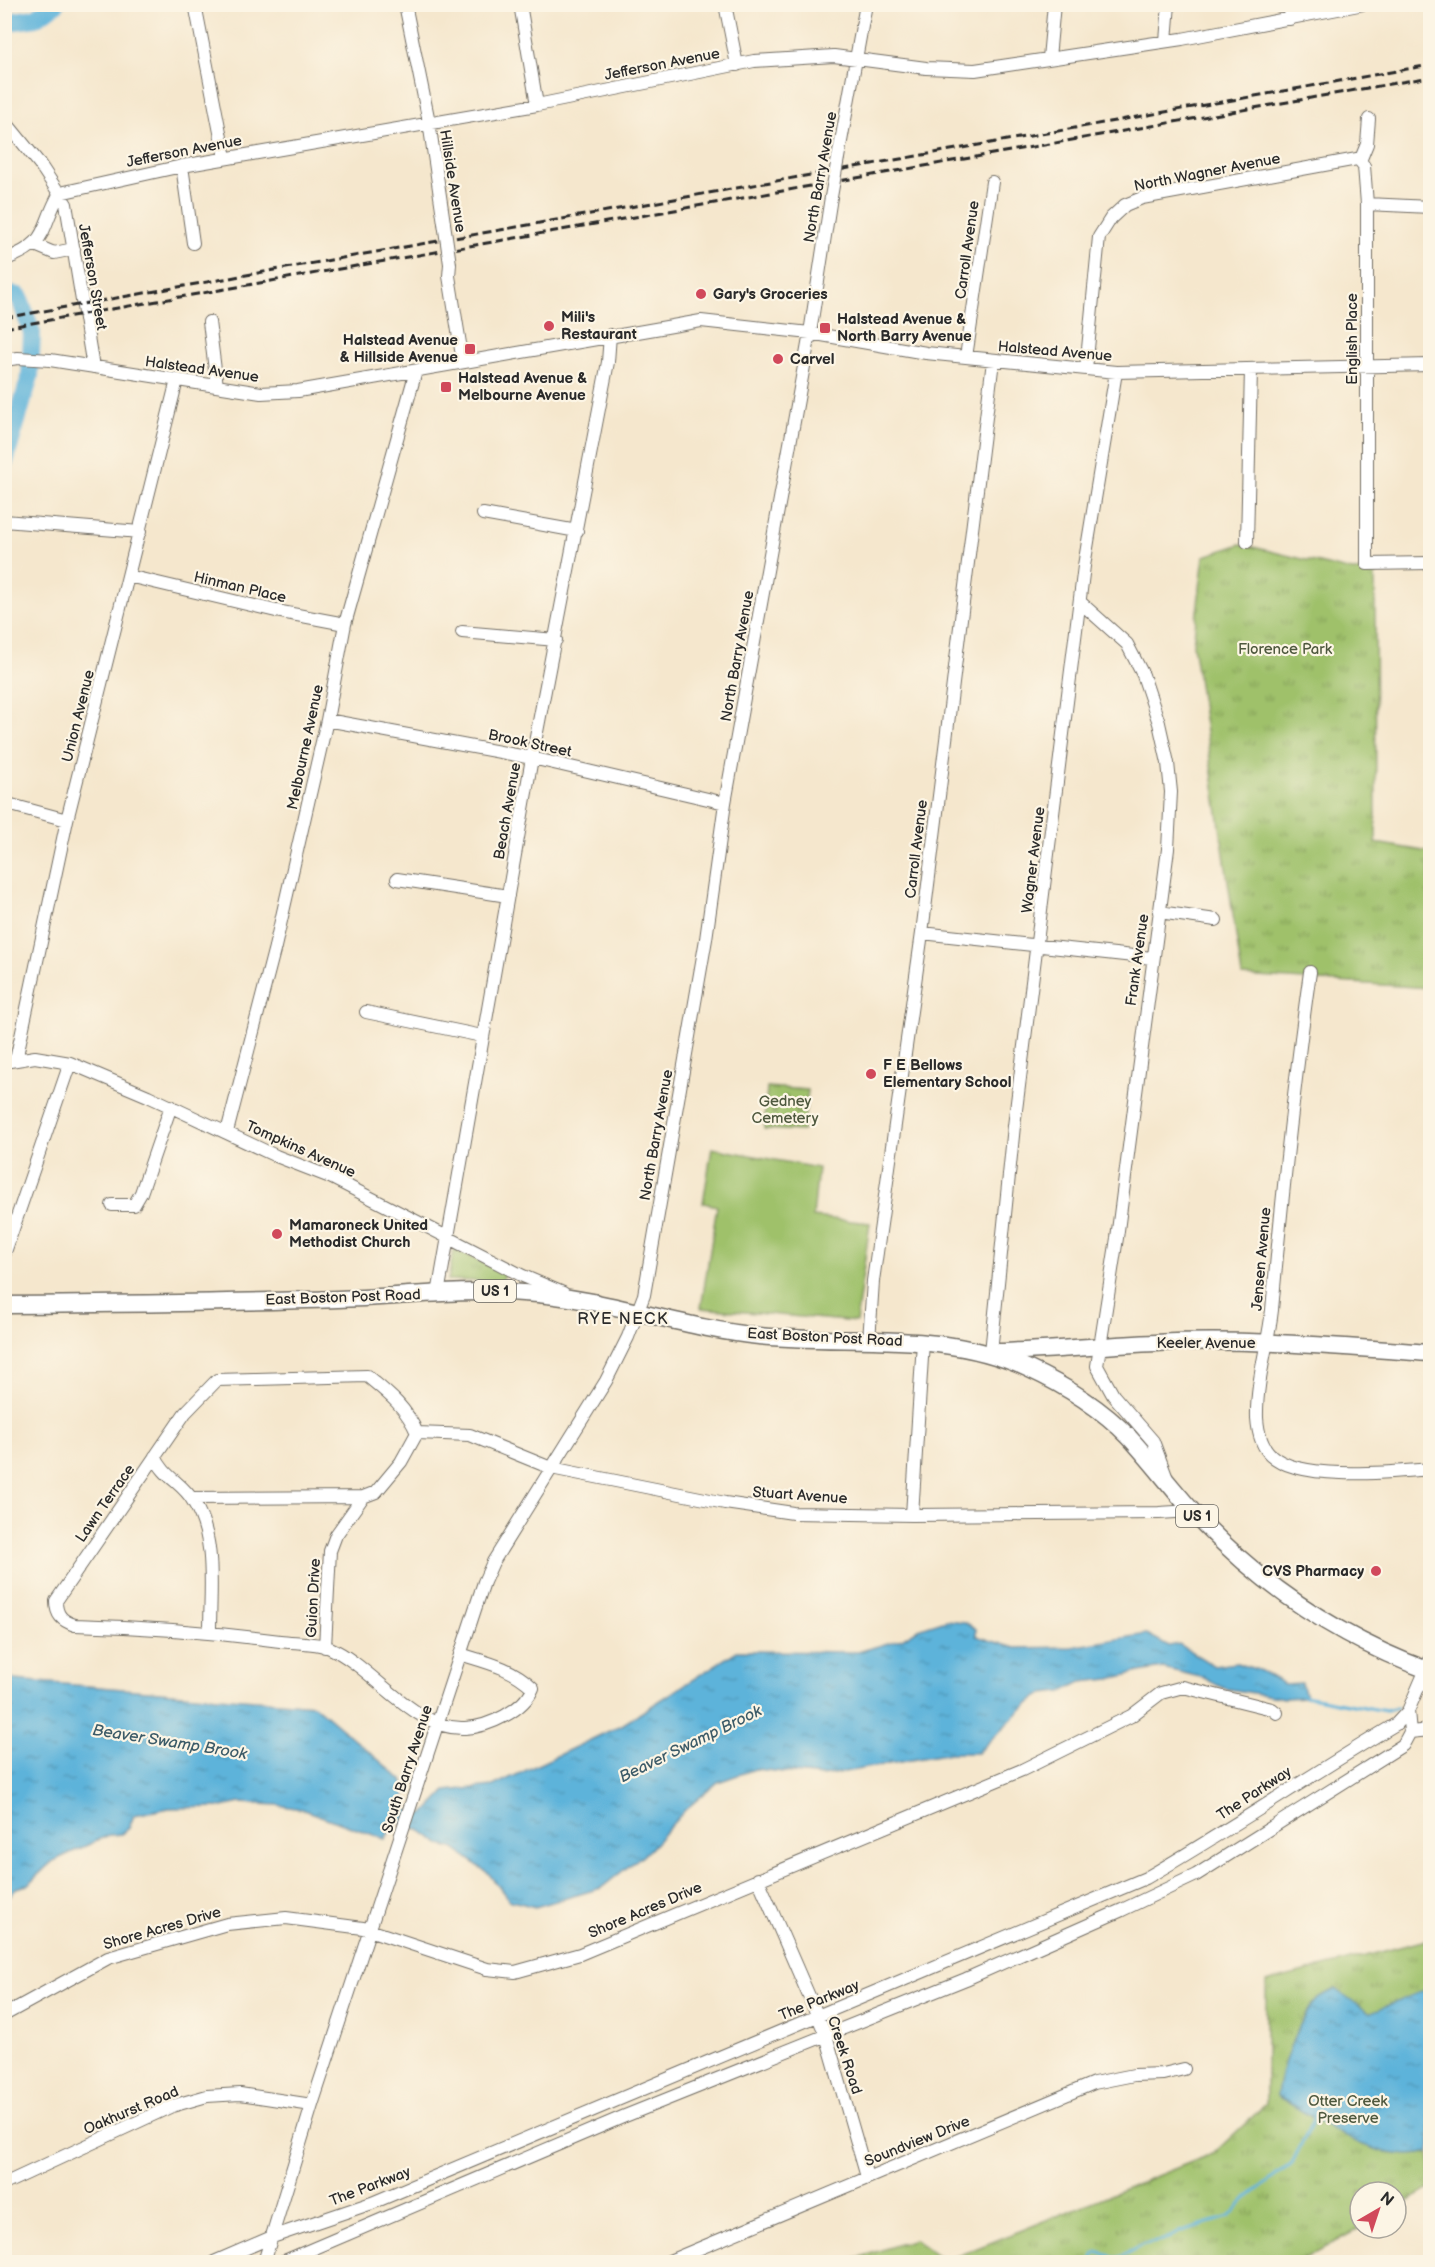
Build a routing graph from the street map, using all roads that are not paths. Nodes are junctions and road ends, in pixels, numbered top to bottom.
1 (195, 4) edge
2 (405, 4) edge
3 (520, 4) edge
4 (725, 4) edge
5 (866, 4) edge
6 (1054, 4) edge
7 (1169, 4) edge
8 (1291, 4) edge
9 (1364, 4) edge
10 (1290, 18) junction
11 (1166, 41) junction
12 (855, 58) junction
13 (1049, 58) junction
14 (737, 64) junction
15 (537, 105) junction
16 (1369, 118) dead end
17 (4, 120) edge
18 (429, 122) junction
19 (225, 158) junction
20 (1360, 161) junction
21 (182, 166) junction
22 (992, 182) dead end
23 (60, 193) junction
24 (1367, 204) junction
25 (1431, 207) edge
26 (193, 243) dead end
27 (35, 244) junction
28 (74, 249) junction
29 (4, 260) edge
30 (209, 322) dead end
31 (810, 333) junction
32 (610, 335) junction
33 (966, 357) junction
34 (4, 360) edge
35 (993, 361) junction
36 (463, 362) junction
37 (1431, 365) edge
38 (93, 367) junction
39 (1366, 367) junction
40 (1086, 369) junction
41 (1251, 369) junction
42 (416, 370) junction
43 (1116, 372) junction
44 (177, 380) junction
45 (217, 386) junction
46 (483, 514) dead end
47 (4, 521) edge
48 (577, 531) junction
49 (140, 532) junction
50 (1247, 542) dead end
51 (1431, 563) edge
52 (128, 576) junction
53 (1080, 602) junction
54 (345, 624) junction
55 (462, 632) dead end
56 (556, 640) junction
57 (327, 720) junction
58 (532, 758) junction
59 (4, 803) edge
60 (725, 803) junction
61 (67, 820) junction
62 (397, 879) dead end
63 (508, 896) junction
64 (1159, 912) junction
65 (1216, 920) dead end
66 (921, 933) junction
67 (1037, 946) junction
68 (1152, 958) junction
69 (1310, 972) dead end
70 (366, 1012) dead end
71 (482, 1036) junction
72 (10, 1061) edge
73 (70, 1063) junction
74 (171, 1106) junction
75 (227, 1132) junction
76 (112, 1205) dead end
77 (449, 1237) junction
78 (4, 1255) edge
79 (438, 1294) junction
80 (575, 1298) junction
81 (4, 1305) edge
82 (639, 1312) junction
83 (869, 1341) junction
84 (923, 1341) junction
85 (1269, 1343) junction
86 (1100, 1348) junction
87 (986, 1352) junction
88 (1431, 1353) edge
89 (417, 1433) junction
90 (155, 1456) junction
91 (551, 1468) junction
92 (1431, 1469) edge
93 (1169, 1483) junction
94 (363, 1497) junction
95 (192, 1498) junction
96 (1192, 1511) junction
97 (912, 1515) junction
98 (210, 1631) junction
99 (325, 1647) junction
100 (460, 1654) junction
101 (1429, 1667) edge
102 (1408, 1711) junction
103 (1277, 1713) dead end
104 (438, 1722) junction
105 (1431, 1730) edge
106 (1410, 1732) junction
107 (758, 1879) junction
108 (371, 1931) junction
109 (4, 2015) edge
110 (817, 2016) junction
111 (826, 2035) junction
112 (1184, 2069) dead end
113 (612, 2102) junction
114 (312, 2105) junction
115 (588, 2112) junction
116 (618, 2120) junction
117 (594, 2130) junction
118 (867, 2177) junction
119 (4, 2184) edge
120 (272, 2237) junction
121 (214, 2262) edge
122 (264, 2262) edge
123 (282, 2262) edge
124 (667, 2262) edge

1 - 19 street
2 - 18 street, Hillside Avenue
3 - 15 street
4 - 14 street
5 - 12 street, North Barry Avenue
6 - 13 street
7 - 11 street
8 - 10 street
9 - 10 street, Jefferson Avenue
10 - 11 street, Jefferson Avenue
11 - 13 street, Jefferson Avenue
12 - 13 street, Jefferson Avenue
12 - 14 street, Jefferson Avenue
12 - 31 street, North Barry Avenue, bridge
14 - 15 street, Jefferson Avenue
15 - 18 street, Jefferson Avenue
16 - 20 street, English Place
17 - 23 street
18 - 19 street, Jefferson Avenue
18 - 36 street, Hillside Avenue, bridge
19 - 21 street, Jefferson Avenue
20 - 24 street, English Place
20 - 40 street, North Wagner Avenue
21 - 23 street, Jefferson Avenue
21 - 26 street
22 - 33 street, Carroll Avenue
23 - 27 street
23 - 28 street, Jefferson Street
24 - 25 street
24 - 39 street, English Place
27 - 28 street
27 - 29 street
28 - 38 street, Jefferson Street
30 - 45 street
31 - 32 street, Halstead Avenue
31 - 33 street, Halstead Avenue
31 - 60 street, North Barry Avenue
32 - 36 street, Halstead Avenue
32 - 48 street, Beach Avenue
33 - 35 street, Halstead Avenue
34 - 38 street, Halstead Avenue
35 - 40 street, Halstead Avenue
35 - 66 street, Carroll Avenue
36 - 42 street, Halstead Avenue
37 - 39 street, Halstead Avenue
38 - 44 street, Halstead Avenue
39 - 41 street, Halstead Avenue
39 - 51 street, English Place
40 - 43 street, Halstead Avenue
41 - 43 street, Halstead Avenue
41 - 50 street
42 - 45 street, Halstead Avenue
42 - 54 street, Melbourne Avenue
43 - 53 street, Wagner Avenue
44 - 45 street, Halstead Avenue
44 - 49 street, Union Avenue
46 - 48 street
47 - 49 street
48 - 56 street, Beach Avenue
49 - 52 street, Union Avenue
52 - 54 street, Hinman Place
52 - 61 street, Union Avenue
53 - 64 street, Frank Avenue
53 - 67 street, Wagner Avenue
54 - 57 street, Melbourne Avenue
55 - 56 street
56 - 58 street, Beach Avenue
57 - 58 street, Brook Street
57 - 75 street, Melbourne Avenue
58 - 60 street, Brook Street
58 - 63 street, Beach Avenue
59 - 61 street
60 - 82 street, North Barry Avenue
61 - 72 street, Union Avenue
62 - 63 street
63 - 71 street, Beach Avenue
64 - 65 street
64 - 68 street, Frank Avenue
66 - 67 street
66 - 83 street, Carroll Avenue
67 - 68 street
67 - 87 street, Wagner Avenue
68 - 86 street, Frank Avenue
69 - 85 street, Jensen Avenue
70 - 71 street
71 - 77 street, Beach Avenue
72 - 73 street, Tompkins Avenue
73 - 74 street, Tompkins Avenue
73 - 78 street
74 - 75 street, Tompkins Avenue
74 - 76 street
75 - 77 street, Tompkins Avenue
77 - 79 street, Beach Avenue
77 - 80 street, Tompkins Avenue
79 - 80 main road, East Boston Post Road / US 1
79 - 81 main road, East Boston Post Road / US 1
80 - 82 main road, East Boston Post Road / US 1
82 - 83 main road, East Boston Post Road / US 1
82 - 91 street, South Barry Avenue
83 - 84 main road, East Boston Post Road / US 1
84 - 87 main road, East Boston Post Road / US 1
84 - 97 street
85 - 86 main road, Keeler Avenue
85 - 88 main road, Keeler Avenue
85 - 92 street, Jensen Avenue
86 - 87 main road, Keeler Avenue
86 - 93 street, Frank Avenue
87 - 93 main road, East Boston Post Road / US 1
89 - 90 street, Lawn Terrace
89 - 91 street, Stuart Avenue
89 - 94 street, Guion Drive
90 - 95 street
90 - 98 street, Lawn Terrace
91 - 97 street, Stuart Avenue
91 - 100 street, South Barry Avenue
93 - 96 main road, East Boston Post Road / US 1
94 - 95 street
94 - 99 street, Guion Drive
95 - 98 street
96 - 97 street, Stuart Avenue
96 - 101 main road, East Boston Post Road / US 1
98 - 99 street, Lawn Terrace
99 - 104 street, Guion Drive
100 - 104 street, South Barry Avenue
100 - 104 street, Guion Drive
101 - 102 street, The Parkway
102 - 106 street, The Parkway
102 - 110 street, The Parkway
103 - 107 street, Shore Acres Drive
104 - 108 street, South Barry Avenue
105 - 106 street
106 - 111 street
107 - 108 street, Shore Acres Drive
107 - 110 street, Creek Road
108 - 109 street, Shore Acres Drive
108 - 114 street, South Barry Avenue
110 - 111 street, Creek Road
110 - 113 street, The Parkway
111 - 116 street
111 - 118 street, Creek Road
112 - 118 street, Soundview Drive
113 - 115 street, The Parkway
113 - 116 street
114 - 119 street, Oakhurst Road
114 - 120 street, South Barry Avenue
115 - 117 street
115 - 120 street, The Parkway
116 - 117 street
117 - 123 street
118 - 124 street, Soundview Drive
120 - 121 street, The Parkway
120 - 122 street, South Barry Avenue

